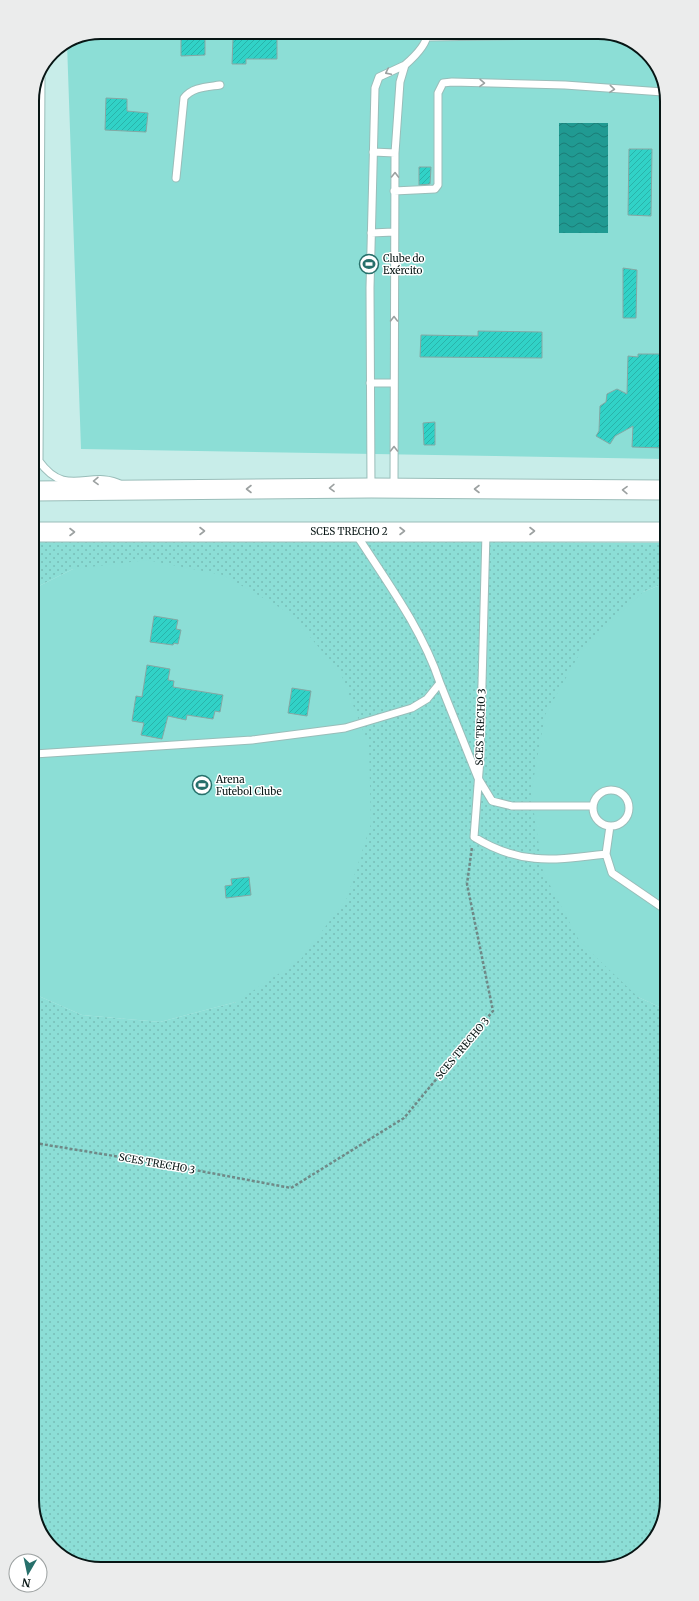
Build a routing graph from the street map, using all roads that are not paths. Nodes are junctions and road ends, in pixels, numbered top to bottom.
1 (425, 39) edge
2 (406, 65) junction
3 (41, 85) edge
4 (220, 85) dead end
5 (659, 92) edge
6 (373, 152) junction
7 (395, 153) junction
8 (176, 178) dead end
9 (394, 191) junction
10 (394, 232) junction
11 (371, 233) junction
12 (394, 382) junction
13 (370, 383) junction
14 (40, 461) joint
15 (371, 488) junction
16 (394, 488) junction
17 (132, 490) junction
18 (660, 490) edge
19 (39, 491) edge
20 (353, 531) junction
21 (486, 531) junction
22 (39, 532) edge
23 (660, 532) edge
24 (440, 683) junction
25 (39, 754) edge
26 (478, 778) junction
27 (593, 806) junction
28 (610, 826) junction
29 (606, 854) junction
30 (660, 906) edge

1 - 2 lane
2 -> 6 lane
2 - 7 lane
3 - 14 lane
4 - 8 lane
9 -> 5 lane
6 - 7 lane
6 - 11 lane
9 -> 7 lane
9 - 10 lane
10 - 11 lane
12 -> 10 lane
11 - 13 lane
12 - 13 lane
16 -> 12 lane
13 - 15 lane
17 -> 14 lane
15 - 16 main road
15 -> 17 main road
18 -> 16 main road
17 - 19 main road
20 -> 21 main road, SCES TRECHO 2
22 -> 20 main road, SCES TRECHO 2
20 - 24 lane
21 -> 23 main road, SCES TRECHO 2
21 - 26 lane, SCES TRECHO 3
24 - 25 lane
24 - 26 lane
26 - 27 lane
26 - 29 lane, SCES TRECHO 3
27 - 28 lane
27 - 28 lane
28 - 29 lane
29 - 30 lane

